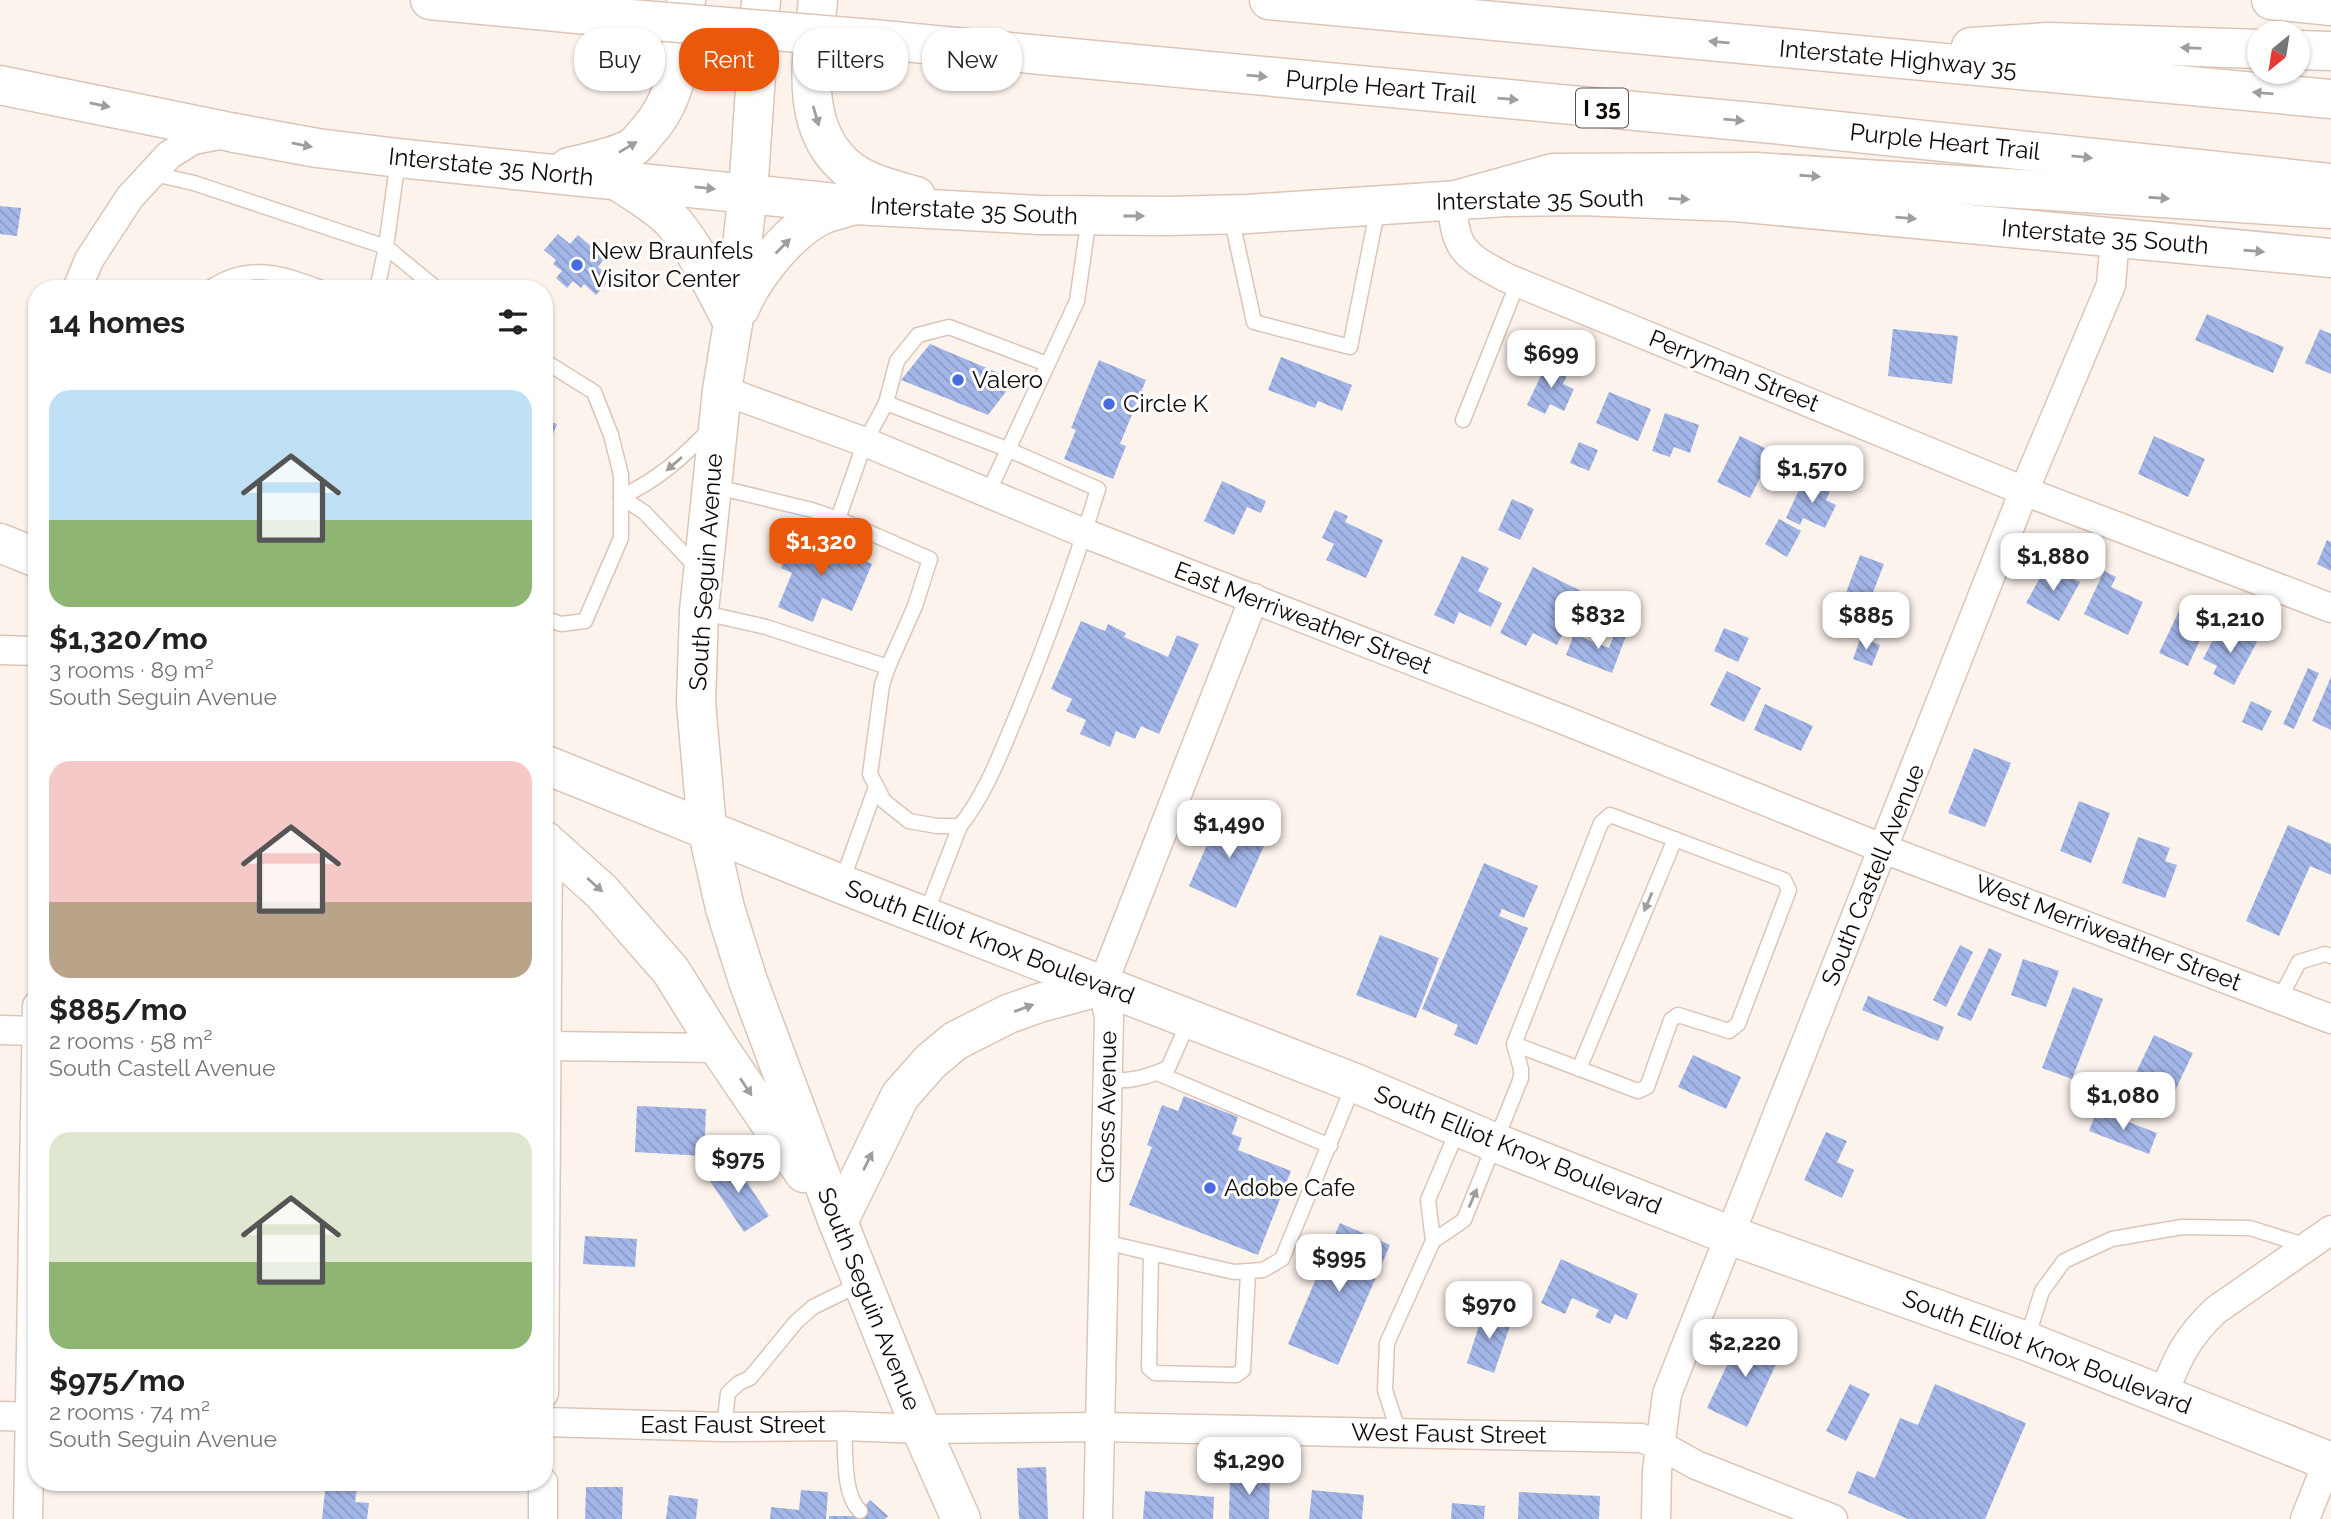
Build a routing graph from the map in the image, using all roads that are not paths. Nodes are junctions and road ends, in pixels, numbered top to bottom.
1 (430, 0) edge
2 (686, 0) edge
3 (761, 0) edge
4 (818, 0) edge
5 (1269, 0) edge
6 (2271, 0) edge
7 (2331, 6) edge
8 (2247, 49) edge
9 (2310, 50) edge
10 (2331, 51) edge
11 (1849, 54) junction
12 (17, 88) edge
13 (2331, 99) edge
14 (235, 133) junction
15 (398, 158) junction
16 (540, 172) junction
17 (154, 174) junction
18 (616, 180) junction
19 (2331, 183) edge
20 (748, 192) junction
21 (1452, 201) junction
22 (855, 205) junction
23 (1378, 205) junction
24 (2331, 209) edge
25 (962, 211) junction
26 (1231, 214) junction
27 (1089, 216) junction
28 (2115, 238) junction
29 (386, 247) junction
30 (2331, 258) edge
31 (81, 280) edge
32 (220, 280) edge
33 (299, 280) edge
34 (379, 280) edge
35 (426, 280) edge
36 (1518, 282) junction
37 (733, 323) junction
38 (1047, 364) junction
39 (553, 366) edge
40 (886, 403) junction
41 (720, 405) junction
42 (1463, 420) dead end
43 (865, 442) junction
44 (1007, 449) junction
45 (712, 486) junction
46 (2024, 491) junction
47 (988, 493) junction
48 (621, 497) junction
49 (838, 519) junction
50 (1084, 533) junction
51 (0, 543) edge
52 (28, 554) edge
53 (703, 574) junction
54 (1254, 598) junction
55 (2331, 608) edge
56 (699, 611) junction
57 (553, 621) edge
58 (0, 650) edge
59 (28, 652) edge
60 (888, 667) junction
61 (553, 768) edge
62 (876, 787) junction
63 (960, 826) junction
64 (707, 828) junction
65 (1675, 839) junction
66 (553, 848) edge
67 (1884, 849) junction
68 (841, 884) junction
69 (925, 916) junction
70 (2331, 956) edge
71 (1102, 986) junction
72 (2280, 998) junction
73 (2331, 1019) edge
74 (1190, 1020) junction
75 (28, 1025) edge
76 (0, 1030) edge
77 (1514, 1044) junction
78 (553, 1046) edge
79 (719, 1048) junction
80 (1579, 1069) junction
81 (1157, 1073) junction
82 (1108, 1080) junction
83 (1355, 1083) junction
84 (1459, 1126) junction
85 (1496, 1143) junction
86 (1330, 1146) junction
87 (838, 1222) junction
88 (2331, 1230) edge
89 (1728, 1235) junction
90 (1433, 1241) junction
91 (1104, 1242) junction
92 (2308, 1246) junction
93 (1151, 1253) junction
94 (1248, 1272) junction
95 (862, 1282) junction
96 (2026, 1341) junction
97 (2163, 1395) junction
98 (0, 1416) edge
99 (28, 1417) edge
100 (553, 1422) edge
101 (844, 1426) junction
102 (723, 1427) junction
103 (1099, 1427) junction
104 (921, 1429) junction
105 (1399, 1433) junction
106 (1660, 1445) junction
107 (2330, 1462) edge
108 (30, 1491) edge
109 (543, 1491) edge
110 (858, 1509) dead end
111 (28, 1519) edge
112 (543, 1519) edge
113 (961, 1519) edge
114 (1098, 1519) edge
115 (1656, 1519) edge
116 (1833, 1519) edge
117 (2305, 1519) edge

1 -> 19 main road, Purple Heart Trail / I 35, bridge
16 -> 2 main road
3 - 20 main road, South Seguin Avenue
4 -> 25 main road
11 -> 5 main road, Interstate Highway 35
6 - 7 main road
8 -> 11 main road
9 - 10 main road
13 -> 11 main road, Interstate Highway 35
12 -> 14 main road, Interstate 35 North
14 -> 15 main road, Interstate 35 North
14 - 17 street
15 - 16 main road, Interstate 35 North
15 - 29 lane
16 - 18 main road, Interstate 35 North
17 - 29 lane
17 - 31 street
18 -> 20 main road, Interstate 35 North
18 - 37 main road
20 - 22 main road, Interstate 35 South
20 - 37 main road, South Seguin Avenue
21 - 23 main road, Interstate 35 South
21 -> 24 main road
21 -> 28 main road, Interstate 35 South
21 - 36 street, Perryman Street
22 - 25 main road, Interstate 35 South
37 -> 22 main road
23 - 26 main road, Interstate 35 South
23 - 26 lane
25 - 27 main road, Interstate 35 South
27 -> 26 main road, Interstate 35 South
27 - 38 lane
28 -> 30 main road, Interstate 35 South
28 - 46 street, South Castell Avenue
29 - 34 lane
29 - 35 lane
32 - 33 lane
36 - 42 lane
36 - 46 street, Perryman Street
37 - 41 main road, South Seguin Avenue
38 - 40 lane
38 - 44 lane
39 - 48 lane
40 - 43 lane
40 - 44 lane
41 - 43 street, East Merriweather Street
41 - 45 main road, South Seguin Avenue
41 -> 48 lane
43 - 47 street, East Merriweather Street
43 - 49 lane
44 - 47 lane
44 - 50 lane
45 - 49 lane
45 - 53 main road, South Seguin Avenue
46 - 55 street, Perryman Street
46 - 67 street, South Castell Avenue
47 - 50 street, East Merriweather Street
48 - 53 lane
48 - 57 lane
49 - 60 lane
50 - 54 street, East Merriweather Street
50 - 63 lane
51 - 52 main road
53 - 56 main road, South Seguin Avenue
54 - 67 street, East Merriweather Street
54 - 71 street
56 - 60 lane
56 - 64 main road, South Seguin Avenue
58 - 59 street
60 - 62 lane
61 - 64 main road, South Elliot Knox Boulevard
62 - 63 lane
62 - 68 lane
63 - 69 lane
64 - 68 main road, South Elliot Knox Boulevard
64 - 87 main road, South Seguin Avenue
65 - 77 lane
65 -> 80 lane
65 - 80 lane
66 -> 79 main road
67 - 72 street, West Merriweather Street
67 - 89 street, South Castell Avenue
68 - 69 main road, South Elliot Knox Boulevard
69 - 71 main road, South Elliot Knox Boulevard
70 - 72 lane
71 - 74 main road, South Elliot Knox Boulevard
71 - 82 street, Gross Avenue
87 -> 71 main road
72 - 73 street, West Merriweather Street
74 - 81 lane
74 - 83 main road, South Elliot Knox Boulevard
75 - 76 street
77 - 80 lane
77 - 85 lane
78 - 79 street
79 -> 87 main road
81 - 82 lane
81 - 86 lane
82 - 91 street, Gross Avenue
83 - 84 main road, South Elliot Knox Boulevard
83 - 86 lane
84 - 85 main road, South Elliot Knox Boulevard
84 - 90 lane
85 - 89 main road, South Elliot Knox Boulevard
90 -> 85 lane
86 - 94 lane
87 - 95 main road, South Seguin Avenue
88 - 92 street
89 - 96 main road, South Elliot Knox Boulevard
89 - 106 street, South Castell Avenue
90 - 105 lane
91 - 93 lane
91 - 103 street, Gross Avenue
92 - 96 lane
92 - 97 street
93 - 94 lane
93 - 94 lane
95 - 102 lane
95 - 104 main road, South Seguin Avenue
96 - 97 main road, South Elliot Knox Boulevard
97 - 107 main road, South Elliot Knox Boulevard
98 - 99 street
100 - 102 street, East Faust Street
101 - 102 street, East Faust Street
101 - 104 street, East Faust Street
101 - 110 lane
103 - 104 street, West Faust Street
103 - 105 street, West Faust Street
103 - 114 street, Gross Avenue
104 - 113 main road, South Seguin Avenue
105 - 106 street, West Faust Street
106 - 115 street, South Castell Avenue
106 - 116 street, West Faust Street
107 - 117 street
108 - 111 street
109 - 112 street

